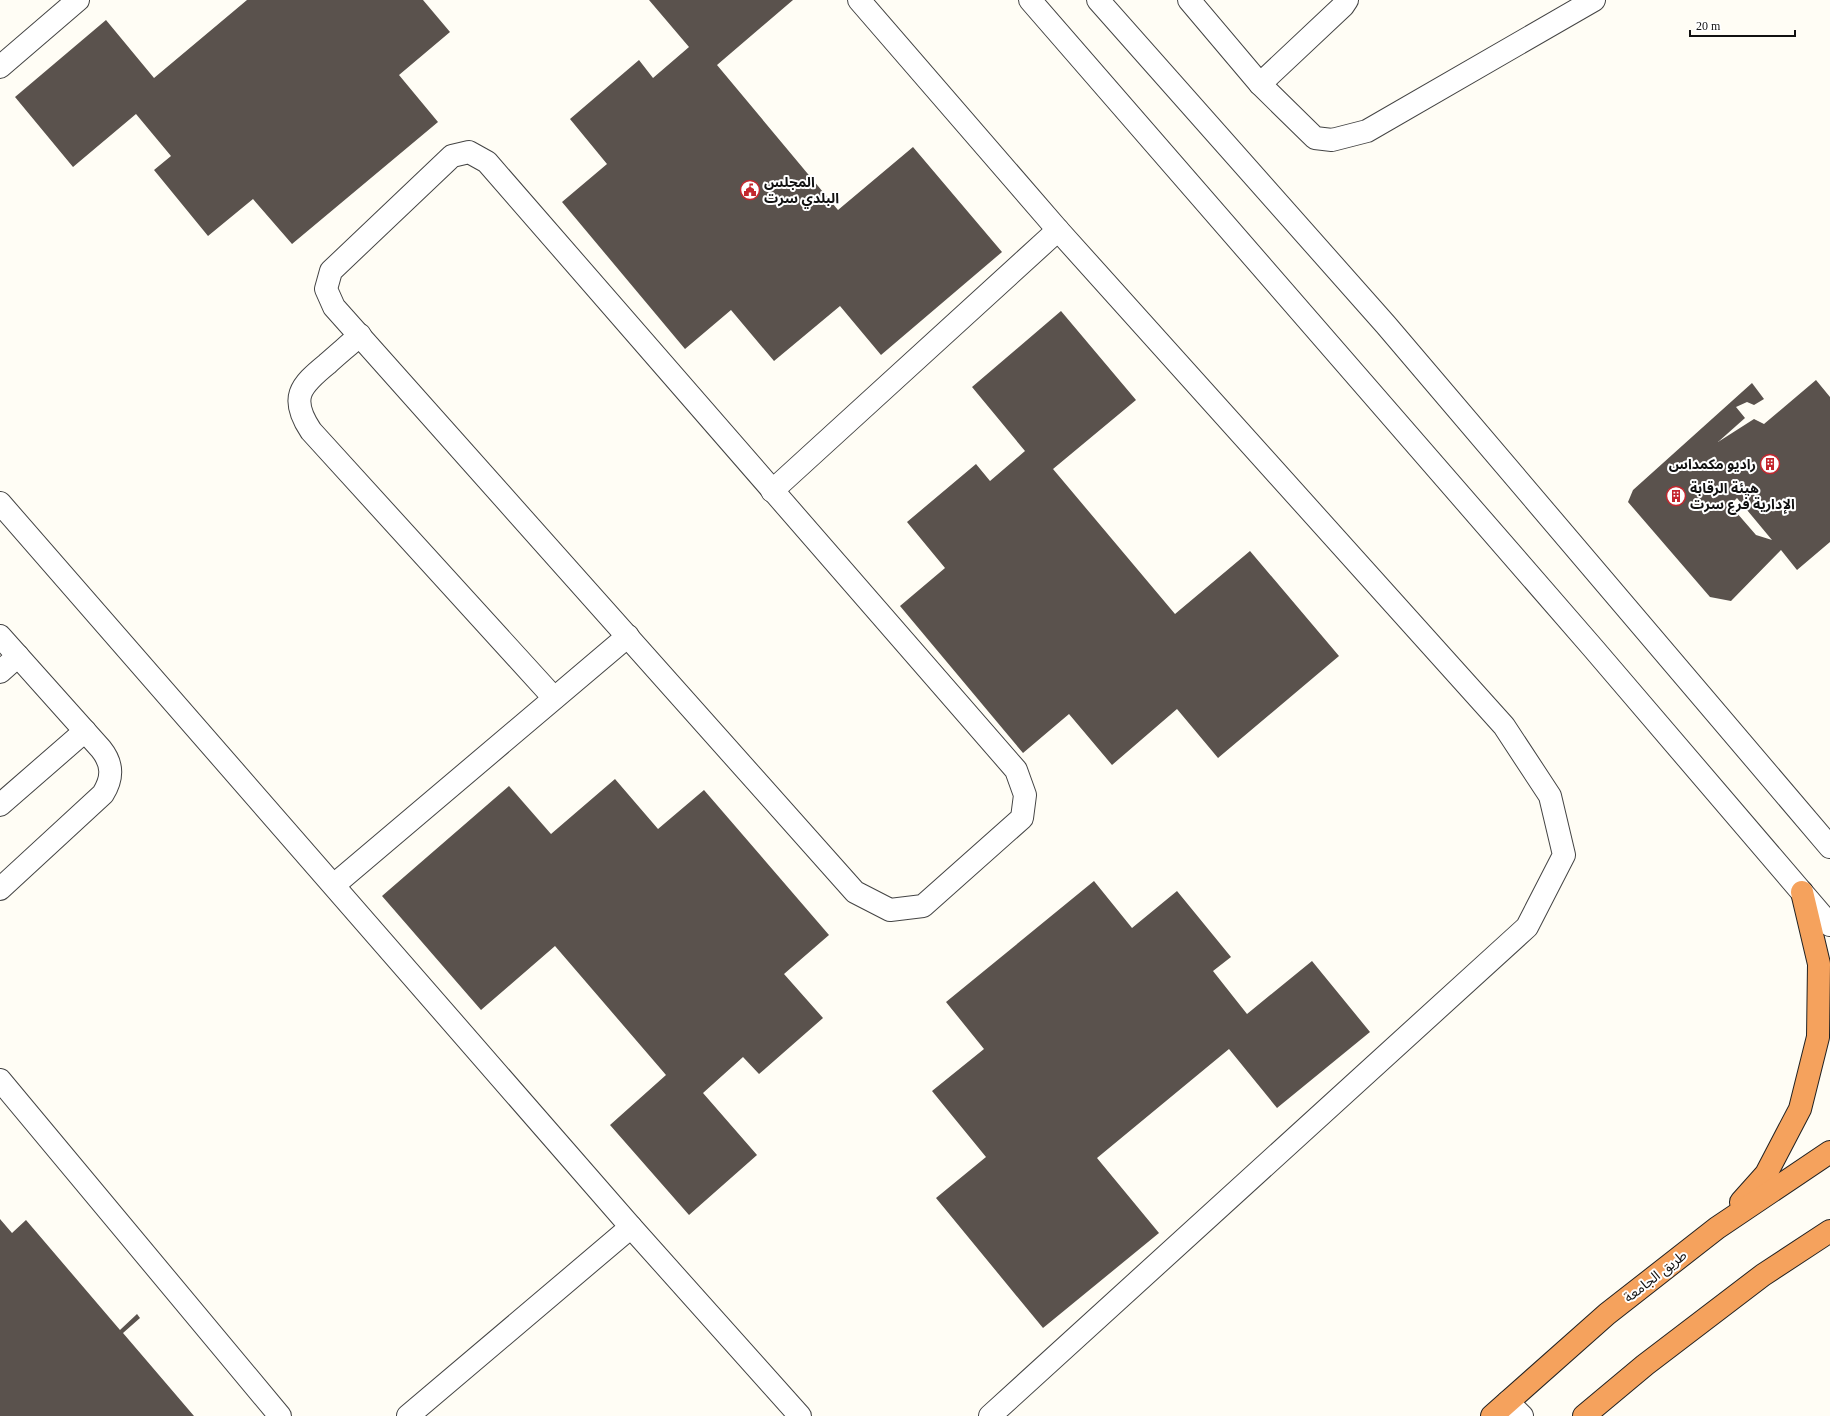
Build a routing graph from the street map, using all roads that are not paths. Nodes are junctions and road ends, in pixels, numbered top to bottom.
1 (78, 0) edge
2 (859, 0) edge
3 (1030, 0) edge
4 (1098, 0) edge
5 (1189, 0) edge
6 (1347, 0) edge
7 (1594, 0) edge
8 (0, 67) edge
9 (1260, 84) junction
10 (1058, 230) junction
11 (360, 335) junction
12 (772, 491) junction
13 (0, 503) edge
14 (0, 636) edge
15 (628, 636) junction
16 (18, 656) junction
17 (0, 672) edge
18 (554, 698) junction
19 (85, 731) junction
20 (0, 805) edge
21 (1830, 847) edge
22 (334, 884) junction
23 (0, 889) edge
24 (1802, 892) junction
25 (1830, 925) edge
26 (0, 1080) edge
27 (1830, 1152) edge
28 (631, 1227) junction
29 (1717, 1228) junction
30 (1830, 1231) edge
31 (1515, 1409) edge
32 (280, 1416) edge
33 (408, 1416) edge
34 (800, 1416) edge
35 (990, 1416) edge
36 (1492, 1416) edge
37 (1584, 1416) edge

1 - 8 street
2 - 10 street
3 - 24 street
4 - 21 street
5 - 9 street
6 - 9 street
7 - 9 street
10 - 12 street
10 - 35 street
11 - 12 street
11 - 15 street
11 - 18 street
12 - 15 street
13 - 22 street
14 - 16 street
15 - 18 street
16 - 17 street
16 - 19 street
18 - 22 street
19 - 20 street
19 - 23 street
22 - 28 street
24 - 25 street
24 - 29 highway
26 - 32 street
27 - 29 highway, طريق الجامعة
28 - 33 street
28 - 34 street
29 - 31 highway, طريق الجامعة
30 - 37 highway
31 - 36 highway, طريق الجامعة

